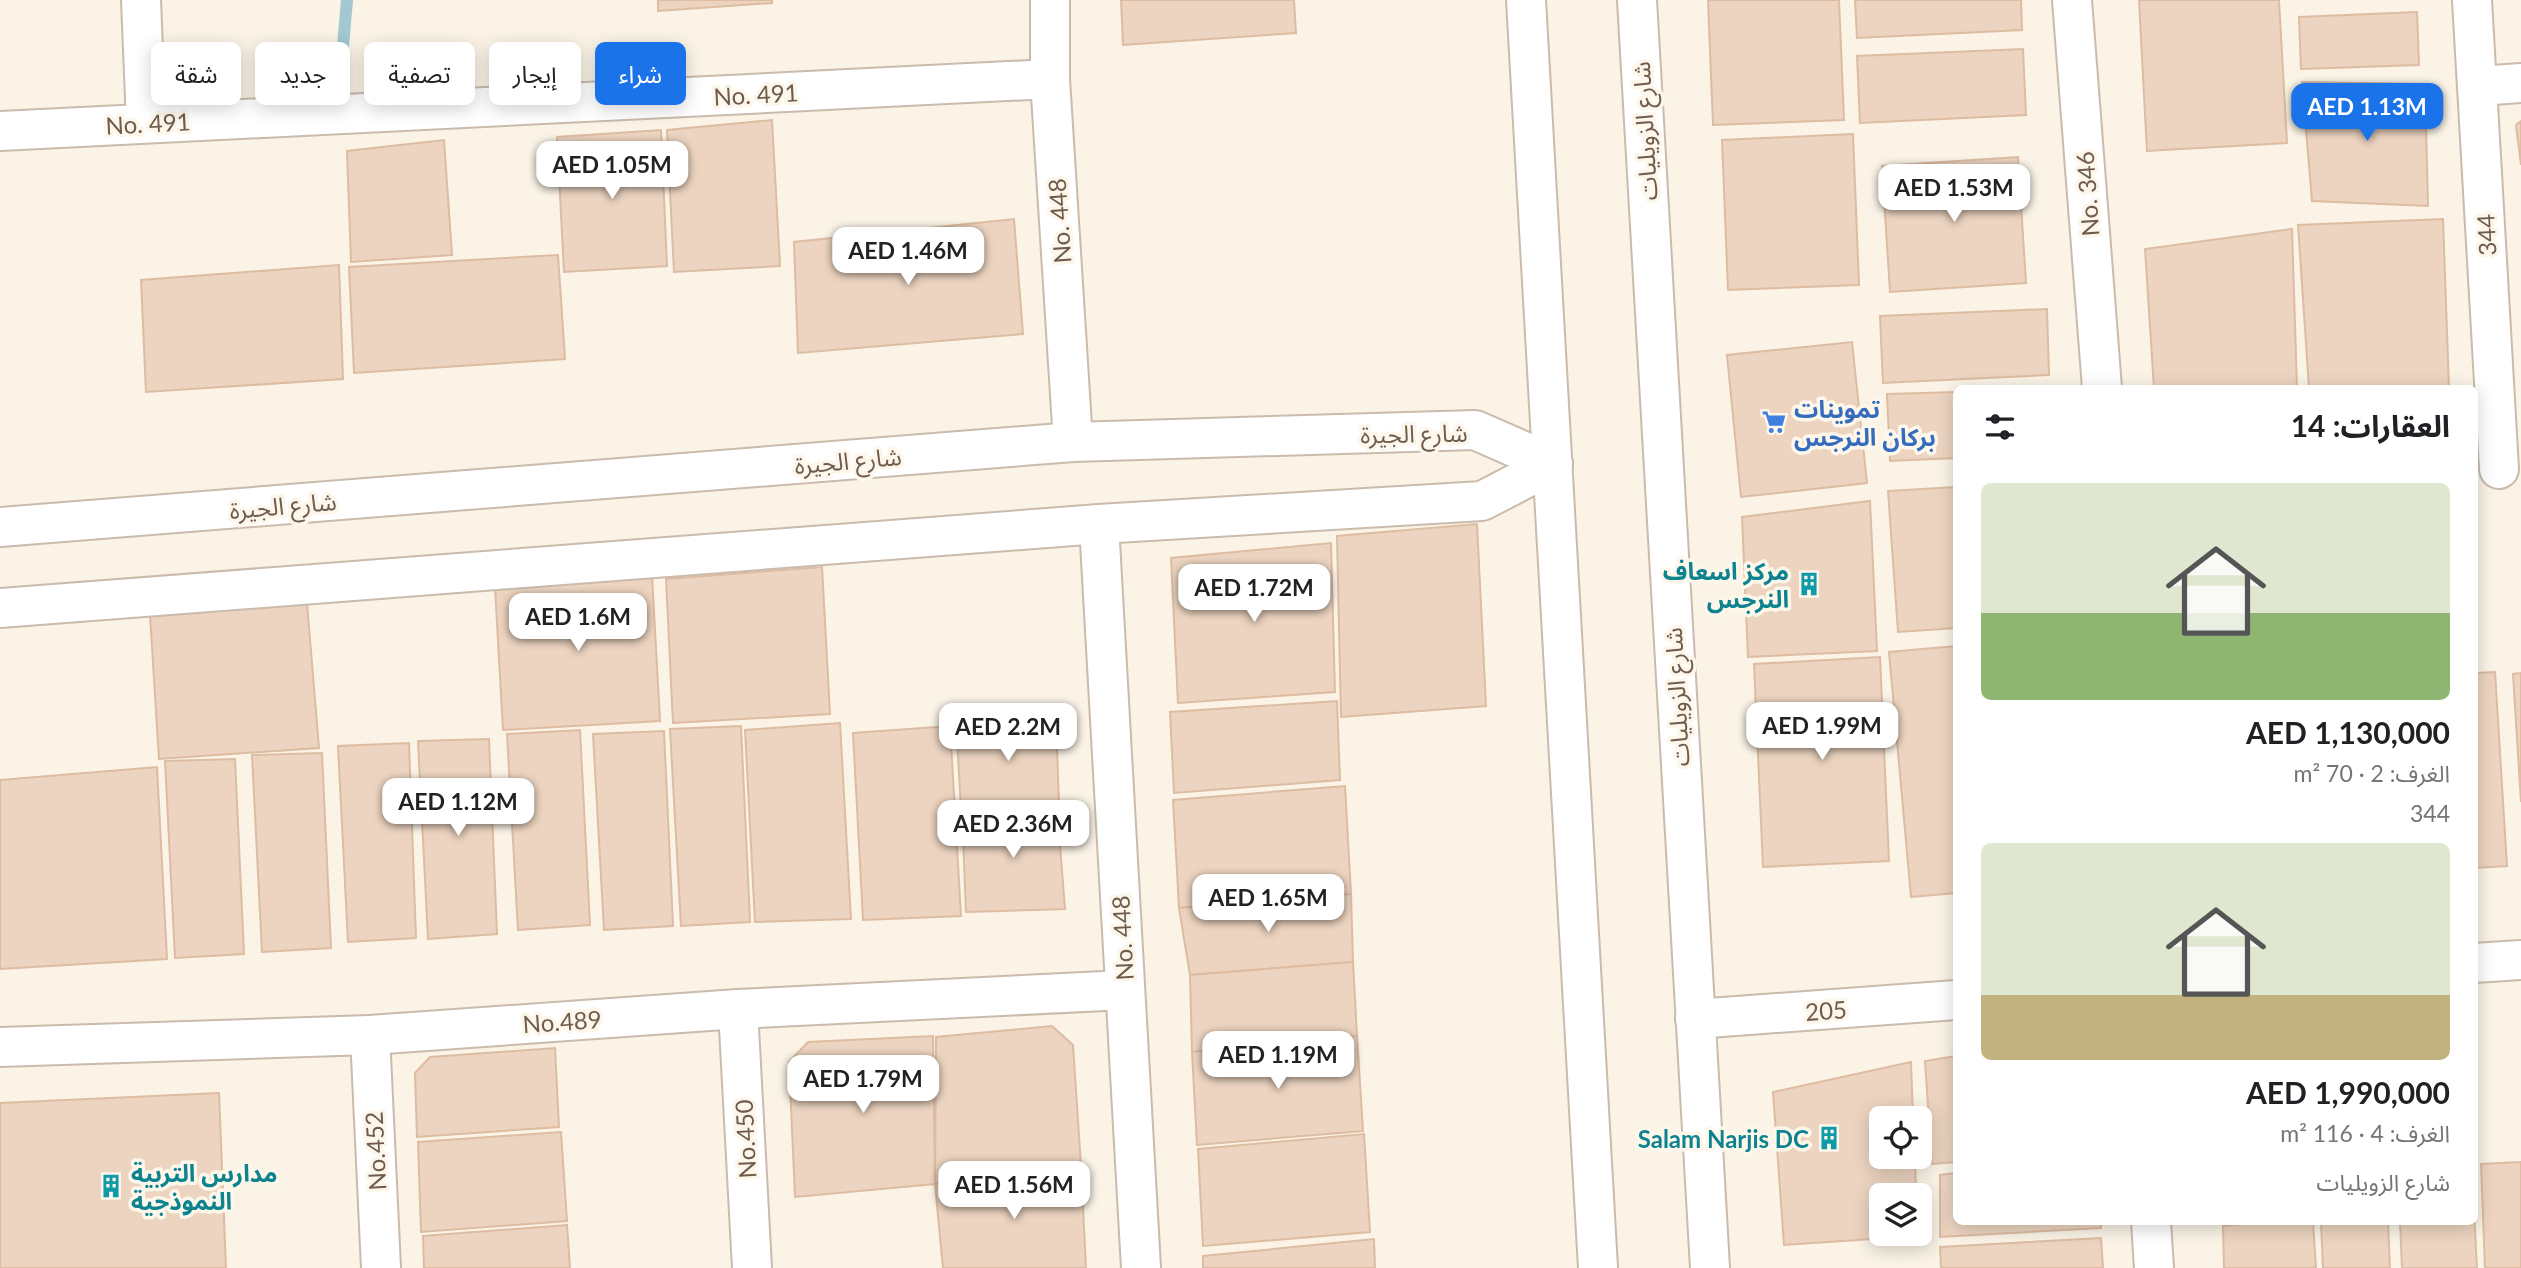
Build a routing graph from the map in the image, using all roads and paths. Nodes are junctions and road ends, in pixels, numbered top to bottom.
1 (141, 0) edge
2 (1050, 0) edge
3 (1526, 0) edge
4 (1637, 0) edge
5 (2072, 0) edge
6 (2472, 0) edge
7 (1050, 79) junction
8 (2521, 83) edge
9 (2479, 86) junction
10 (146, 123) junction
11 (0, 131) edge
12 (2102, 385) edge
13 (1073, 442) junction
14 (1553, 464) junction
15 (2498, 470) edge
16 (1099, 524) junction
17 (0, 527) edge
18 (0, 608) edge
19 (2521, 960) edge
20 (2478, 963) edge
21 (1125, 989) junction
22 (1953, 1000) edge
23 (738, 1009) junction
24 (1695, 1019) junction
25 (370, 1035) junction
26 (0, 1047) edge
27 (2151, 1225) edge
28 (381, 1268) edge
29 (752, 1268) edge
30 (1141, 1268) edge
31 (1598, 1268) edge
32 (1710, 1268) edge
33 (2154, 1268) edge

1 - 10 street
2 - 7 street, No. 448
3 - 14 street
4 - 24 street, شارع الزويليات
5 - 12 street, No. 346
6 - 9 street, 344
7 - 10 street, No. 491
7 - 13 street, No. 448
8 - 9 street
9 - 15 street, 344
10 - 11 street, No. 491
13 - 14 street, شارع الجيرة
13 - 17 street, شارع الجيرة
14 - 16 street
14 - 31 street
16 - 18 street
16 - 21 street, No. 448
19 - 20 street
21 - 23 street, No.489
21 - 30 street, No. 448
22 - 24 street, 205
23 - 25 street, No.489
23 - 29 street, No.450
24 - 32 street, شارع الزويليات
25 - 26 street, No.489
25 - 28 street, No.452
27 - 33 street

